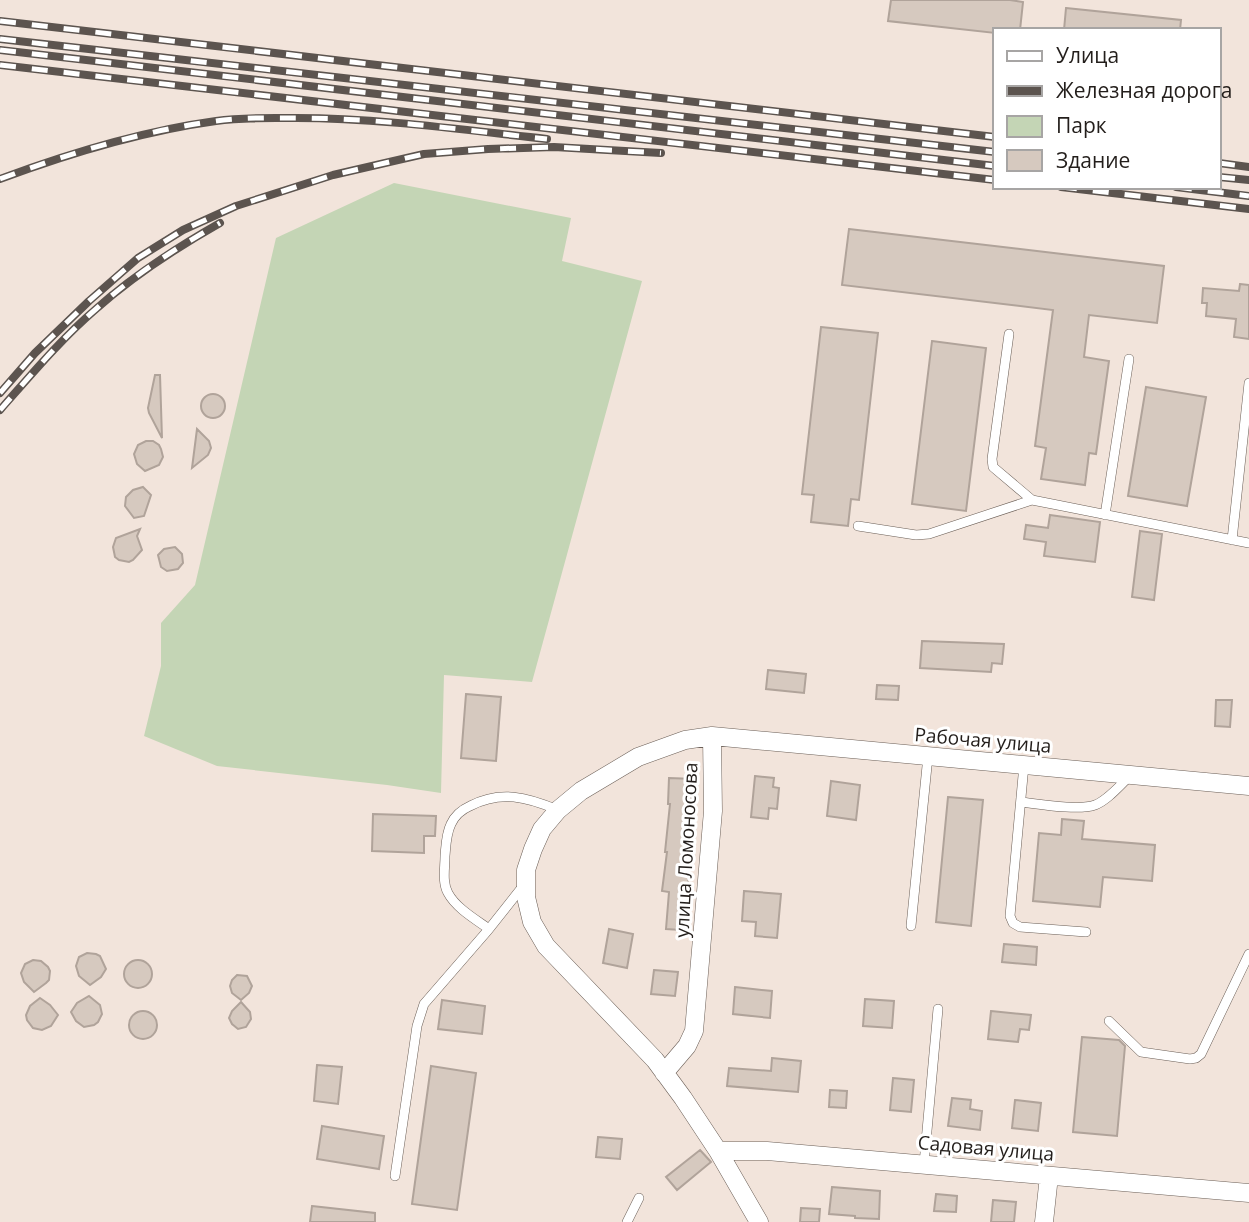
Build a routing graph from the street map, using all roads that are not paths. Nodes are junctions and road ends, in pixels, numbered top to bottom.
1 (1009, 334) dead end
2 (1129, 359) dead end
3 (1249, 383) edge
4 (1032, 500) junction
5 (1105, 514) junction
6 (859, 526) dead end
7 (1232, 540) junction
8 (1249, 543) edge
9 (712, 736) junction
10 (928, 755) junction
11 (1024, 765) junction
12 (1131, 775) junction
13 (1249, 786) edge
14 (1021, 802) junction
15 (558, 810) junction
16 (526, 882) junction
17 (911, 926) dead end
18 (489, 929) junction
19 (1087, 932) dead end
20 (1249, 954) edge
21 (938, 1009) dead end
22 (1109, 1021) dead end
23 (664, 1073) junction
24 (718, 1151) junction
25 (924, 1164) junction
26 (395, 1176) dead end
27 (1049, 1176) junction
28 (1249, 1193) edge
29 (639, 1198) dead end
30 (626, 1222) edge
31 (759, 1222) edge
32 (1044, 1222) edge

1 - 4 lane
2 - 5 lane
3 - 7 lane
4 - 5 lane
4 - 6 lane
5 - 7 lane
7 - 8 lane
9 - 10 street, Рабочая улица
9 - 15 street, улица Ломоносова
9 - 23 street, улица Ломоносова
10 - 11 street, Рабочая улица
10 - 17 lane
11 - 12 street, Рабочая улица
11 - 14 lane
12 - 13 street, Рабочая улица
12 - 14 lane
14 - 19 lane
15 - 16 street, улица Ломоносова
15 - 18 lane
16 - 18 lane
16 - 23 street, улица Ломоносова
18 - 26 lane
20 - 22 lane
21 - 25 lane
23 - 24 street, улица Ломоносова
24 - 25 street, Садовая улица
24 - 31 street, улица Ломоносова
25 - 27 street, Садовая улица
27 - 28 street, Садовая улица
27 - 32 street
29 - 30 lane

